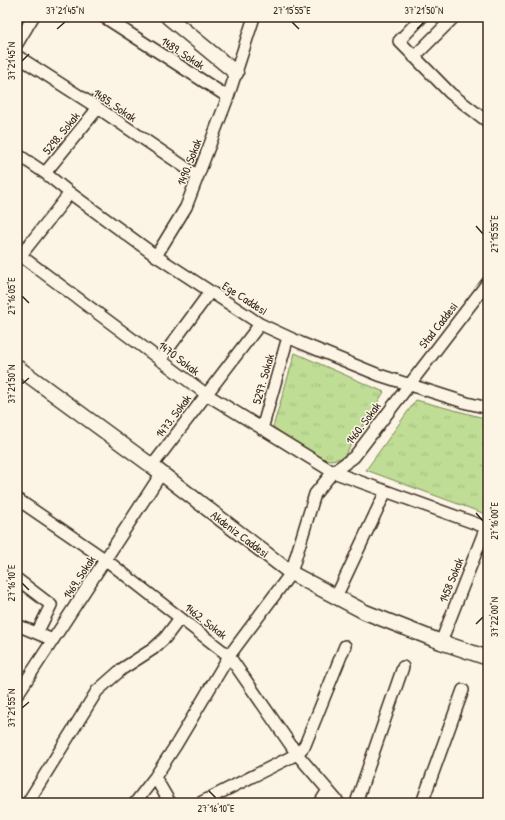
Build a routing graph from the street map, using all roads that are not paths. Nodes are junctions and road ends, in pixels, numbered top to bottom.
1 (33, 17) edge
2 (104, 17) edge
3 (168, 17) edge
4 (254, 17) edge
5 (422, 17) edge
6 (454, 17) edge
7 (17, 44) edge
8 (17, 56) edge
9 (414, 57) junction
10 (236, 72) junction
11 (228, 97) junction
12 (98, 108) junction
13 (488, 122) edge
14 (17, 154) edge
15 (45, 173) junction
16 (198, 176) junction
17 (70, 193) junction
18 (18, 256) edge
19 (156, 256) junction
20 (488, 282) edge
21 (210, 292) junction
22 (260, 324) junction
23 (288, 337) junction
24 (160, 360) junction
25 (17, 367) edge
26 (409, 384) junction
27 (206, 394) junction
28 (488, 408) edge
29 (262, 429) junction
30 (156, 470) junction
31 (333, 472) junction
32 (386, 491) junction
33 (17, 499) edge
34 (487, 528) edge
35 (106, 560) junction
36 (291, 572) junction
37 (17, 579) edge
38 (336, 597) junction
39 (180, 618) junction
40 (17, 624) edge
41 (37, 633) junction
42 (53, 640) junction
43 (441, 642) junction
44 (345, 646) dead end
45 (230, 656) junction
46 (488, 658) edge
47 (402, 667) dead end
48 (463, 690) dead end
49 (17, 695) edge
50 (297, 754) junction
51 (155, 777) junction
52 (328, 790) junction
53 (17, 798) edge
54 (29, 803) edge
55 (136, 803) edge
56 (170, 803) edge
57 (200, 803) edge
58 (320, 803) edge
59 (339, 803) edge
60 (356, 803) edge
61 (422, 803) edge

1 - 7 street
2 - 11 street, 1489. Sokak
3 - 10 street
4 - 10 street, 1490. Sokak
5 - 9 street
6 - 9 street
8 - 12 street, 1485. Sokak
9 - 13 street
10 - 11 street, 1490. Sokak
11 - 16 street, 1490. Sokak
12 - 15 street, 5298. Sokak
12 - 16 street, 1485. Sokak
14 - 15 street, Ege Caddesi
15 - 17 street, Ege Caddesi
16 - 19 street, 1490. Sokak
17 - 18 street
17 - 19 street, Ege Caddesi
18 - 24 street, 1470 Sokak
19 - 21 street, Ege Caddesi
20 - 26 street, Stad Caddesi
21 - 22 street, Ege Caddesi
21 - 24 street
22 - 23 street, Ege Caddesi
22 - 27 street, 1473. Sokak
23 - 26 street, Ege Caddesi
23 - 29 street, 5297. Sokak
24 - 27 street, 1470 Sokak
25 - 30 street, Akdeniz Caddesi
26 - 28 street, Ege Caddesi
26 - 31 street, 1460. Sokak
27 - 29 street, 1470 Sokak
27 - 30 street, 1473. Sokak
29 - 31 street, 1470 Sokak
30 - 35 street, 1469. Sokak
30 - 36 street, Akdeniz Caddesi
31 - 32 street, 1470 Sokak
31 - 36 street
32 - 34 street, 1470 Sokak
32 - 38 street
33 - 35 street, 1462. Sokak
34 - 43 street, 1458 Sokak
35 - 39 street, 1462. Sokak
35 - 42 street, 1469. Sokak
36 - 38 street, Akdeniz Caddesi
36 - 45 street
37 - 41 street
38 - 43 street, Akdeniz Caddesi
39 - 45 street, 1462. Sokak
39 - 54 street
40 - 41 street
41 - 42 street
42 - 49 street, 1469. Sokak
43 - 46 street, Akdeniz Caddesi
44 - 50 street
45 - 50 street, 1462. Sokak
45 - 51 street
47 - 60 street
48 - 61 street
50 - 52 street, 1462. Sokak
50 - 57 street
51 - 55 street
51 - 56 street
52 - 58 street
52 - 59 street, 1462. Sokak
53 - 54 street

